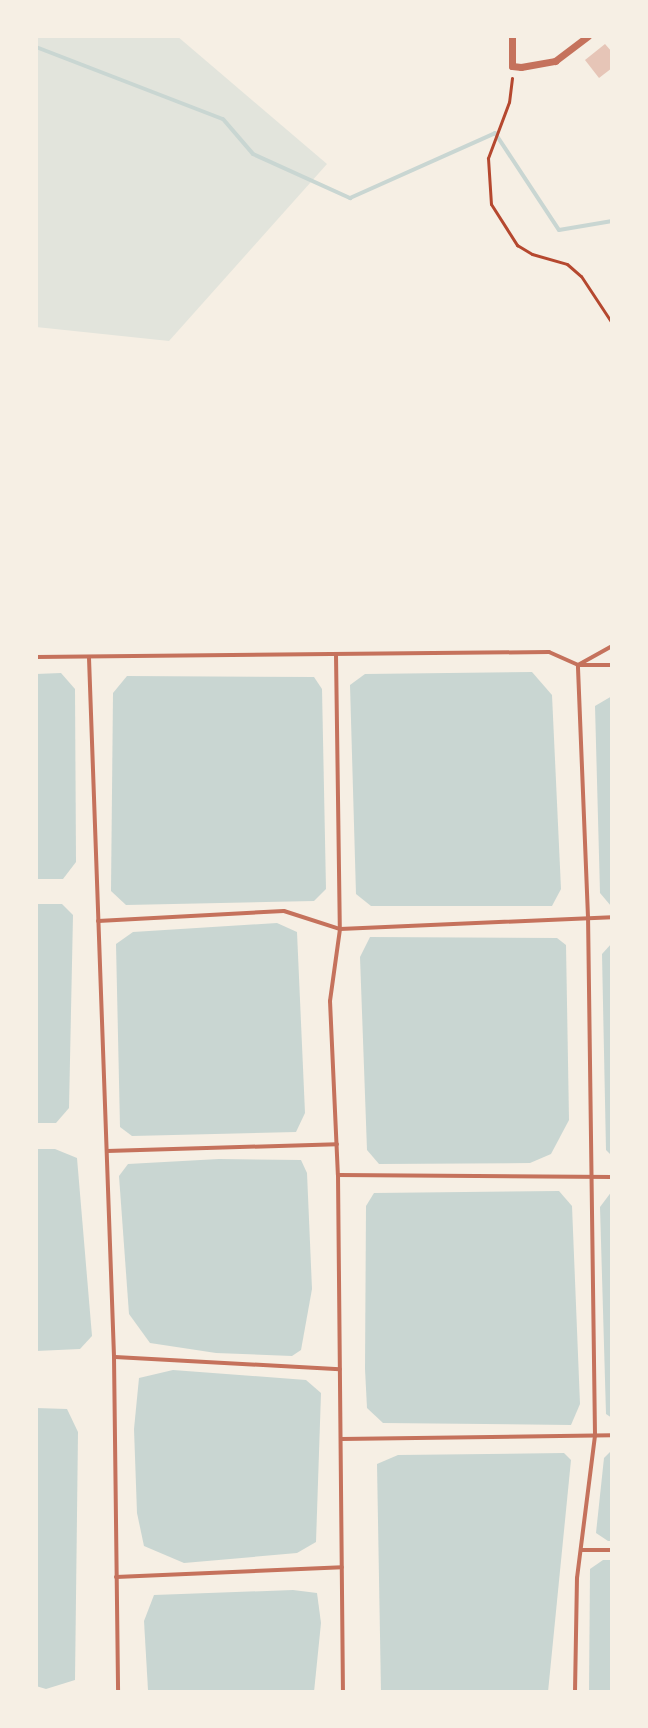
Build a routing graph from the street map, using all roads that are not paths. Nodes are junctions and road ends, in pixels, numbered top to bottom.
1 (512, 36) edge
2 (588, 36) edge
3 (612, 646) edge
4 (336, 655) junction
5 (36, 657) edge
6 (89, 658) junction
7 (578, 665) junction
8 (612, 665) edge
9 (588, 917) junction
10 (612, 917) edge
11 (98, 921) junction
12 (340, 929) junction
13 (337, 1144) junction
14 (107, 1151) junction
15 (338, 1175) junction
16 (612, 1177) edge
17 (589, 1179) junction
18 (114, 1357) junction
19 (340, 1369) junction
20 (595, 1435) junction
21 (612, 1435) edge
22 (341, 1439) junction
23 (581, 1550) junction
24 (612, 1550) edge
25 (342, 1567) junction
26 (116, 1577) junction
27 (118, 1692) edge
28 (343, 1692) edge
29 (575, 1692) edge

1 - 2 street
3 - 7 lane
4 - 6 lane
4 - 7 lane
4 - 12 lane
5 - 6 lane
6 - 11 lane
7 - 8 lane
7 - 9 lane
9 - 10 lane
9 - 12 lane
9 - 17 lane
11 - 12 lane
11 - 14 lane
12 - 13 lane
13 - 14 lane
13 - 15 lane
14 - 18 lane
15 - 17 lane
15 - 19 lane
16 - 17 lane
17 - 20 lane
18 - 19 lane
18 - 26 lane
19 - 22 lane
20 - 21 lane
20 - 22 lane
20 - 23 lane
22 - 25 lane
23 - 24 lane
23 - 29 lane
25 - 26 lane
25 - 28 lane
26 - 27 lane

